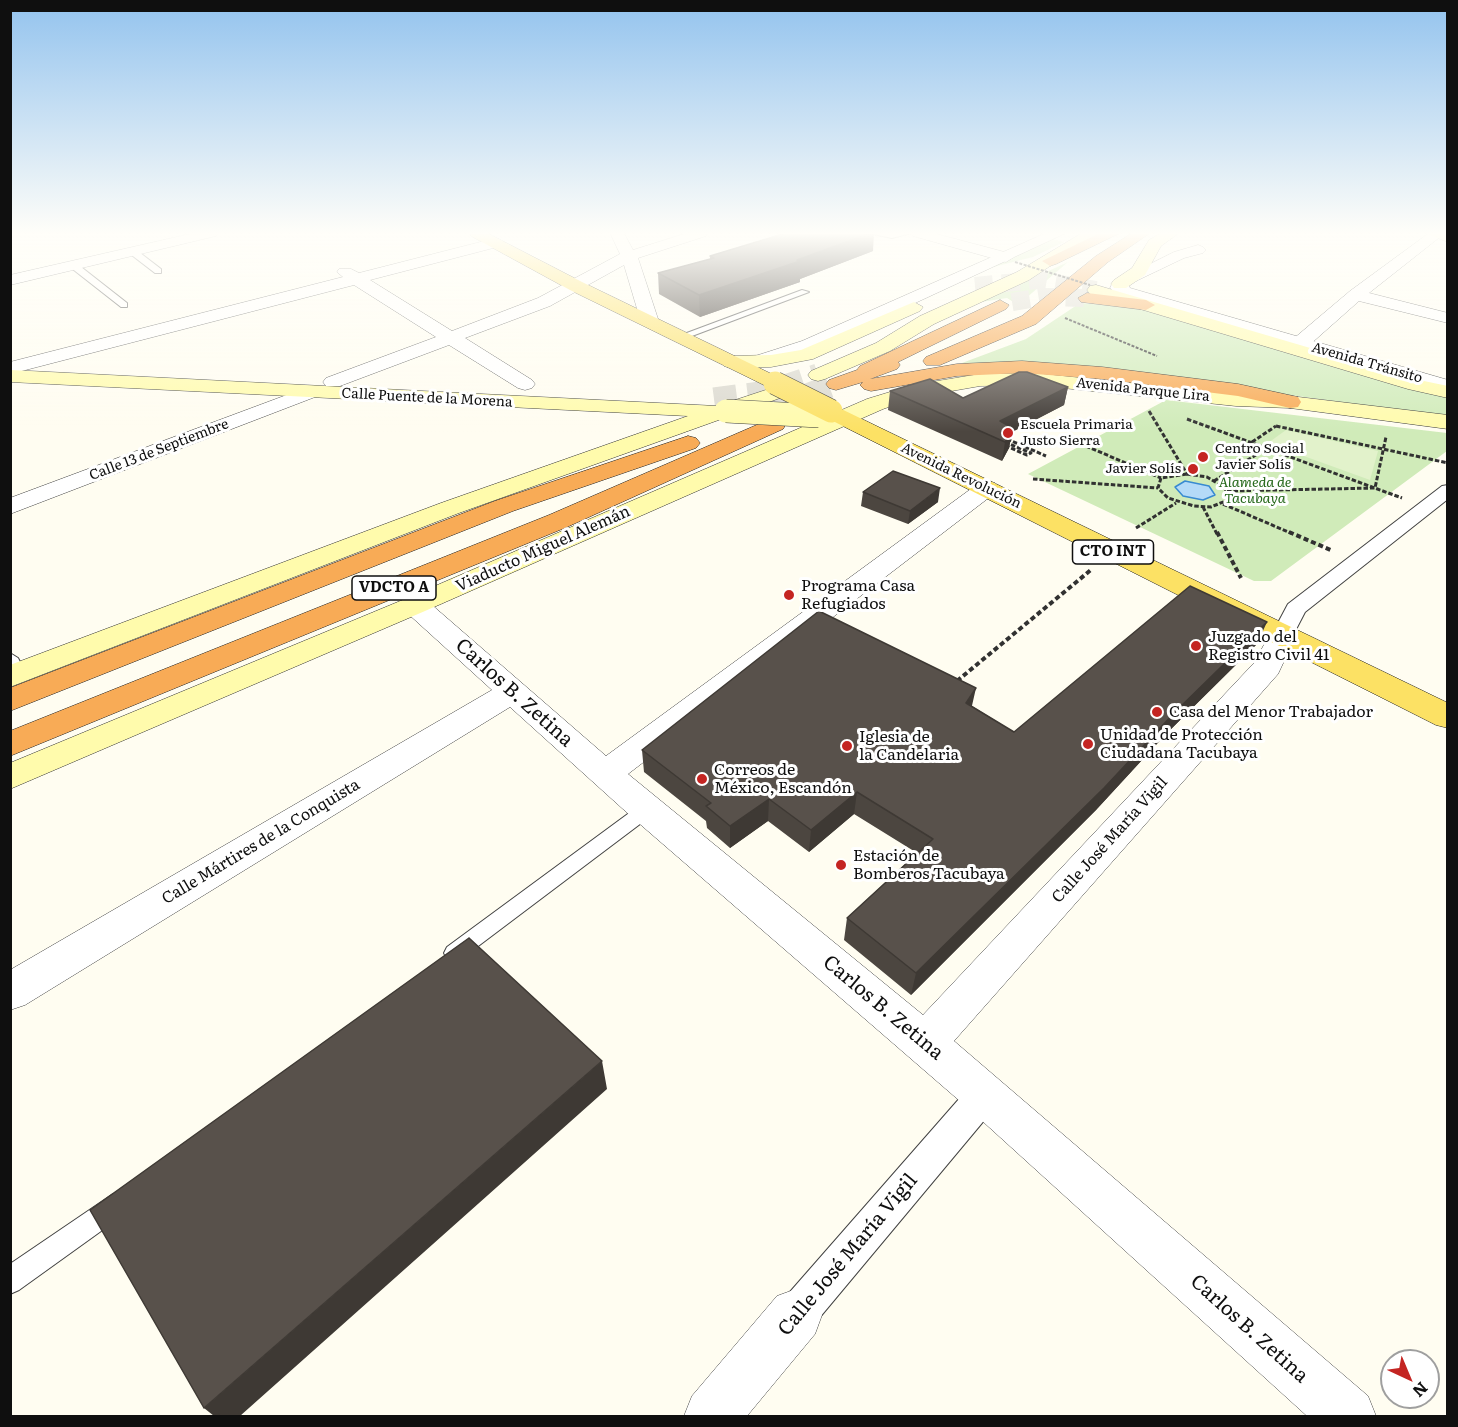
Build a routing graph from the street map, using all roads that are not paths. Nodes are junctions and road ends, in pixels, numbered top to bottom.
1 (117, 300) edge
2 (273, 300) edge
3 (389, 300) edge
4 (544, 300) edge
5 (604, 300) edge
6 (643, 300) edge
7 (785, 300) edge
8 (911, 300) edge
9 (934, 300) edge
10 (973, 300) tunnel mouth
11 (1056, 300) edge
12 (1125, 300) tunnel mouth
13 (1150, 300) edge
14 (1351, 300) edge
15 (1374, 300) edge
16 (124, 305) dead end
17 (1146, 305) joint
18 (1448, 318) edge
19 (650, 322) junction
20 (681, 338) junction
21 (451, 339) junction
22 (1299, 344) junction
23 (883, 347) junction
24 (731, 362) junction
25 (756, 362) junction
26 (13, 368) edge
27 (333, 382) junction
28 (525, 384) junction
29 (393, 386) junction
30 (781, 386) junction
31 (1448, 387) edge
32 (1448, 392) edge
33 (308, 393) junction
34 (840, 395) junction
35 (719, 405) junction
36 (1288, 411) junction
37 (1448, 422) edge
38 (775, 424) tunnel mouth
39 (987, 488) junction
40 (1448, 490) edge
41 (10, 507) edge
42 (355, 545) junction
43 (280, 595) junction
44 (404, 597) junction
45 (1282, 636) junction
46 (337, 638) joint
47 (12, 677) edge
48 (512, 692) junction
49 (1448, 717) edge
50 (10, 744) edge
51 (605, 774) junction
52 (10, 777) edge
53 (646, 810) junction
54 (439, 965) edge
55 (10, 992) edge
56 (926, 1043) junction
57 (985, 1094) junction
58 (134, 1191) edge
59 (10, 1281) edge
60 (796, 1315) joint
61 (712, 1416) edge
62 (1348, 1416) edge

1 - 16 lane
2 - 26 street
3 - 21 street
4 - 21 street
5 - 19 main road, Avenida Revolución / CTO INT
6 - 19 street
7 - 20 lane
8 - 25 street
9 - 25 main road
10 - 23 main road
11 - 34 highway, Viaducto Miguel Alemán
12 - 17 highway
13 - 22 street, Avenida Tránsito
14 - 22 street
15 - 18 street
17 - 32 main road
19 - 20 main road, Avenida Revolución / CTO INT
20 - 24 main road, Avenida Revolución / CTO INT
21 - 27 street
21 - 28 street
22 - 31 street, Avenida Tránsito
23 - 34 main road, Calle Puente de la Morena
23 - 34 highway
24 - 25 main road
24 - 30 main road, Avenida Revolución / CTO INT
26 - 27 main road, Calle Puente de la Morena
26 - 33 main road, Calle Puente de la Morena
27 - 29 main road, Calle Puente de la Morena
28 - 29 main road, Calle Puente de la Morena
28 - 35 main road, Calle Puente de la Morena
29 - 35 main road, Calle Puente de la Morena
30 - 34 main road, Avenida Revolución / CTO INT, bridge
30 - 35 main road, bridge
30 - 35 main road, Calle Puente de la Morena
33 - 35 main road, Calle Puente de la Morena
33 - 41 street, Calle 13 de Septiembre
34 - 35 main road, Calle Puente de la Morena, bridge
34 - 36 main road, Avenida Parque Lira
34 - 36 highway
34 - 39 main road, Avenida Revolución / CTO INT
34 - 44 main road, Viaducto Miguel Alemán
35 - 42 main road
35 - 43 highway, VDCTO A
36 - 37 main road, Avenida Parque Lira
38 - 44 highway, Viaducto Miguel Alemán / VDCTO A
39 - 45 main road, Avenida Revolución / CTO INT
39 - 51 street
40 - 45 street, Calle José María Vigil
42 - 43 highway
42 - 47 main road
43 - 47 highway, VDCTO A
44 - 46 highway
44 - 48 street, Carlos B. Zetina
44 - 50 highway, Viaducto Miguel Alemán / VDCTO A
45 - 49 main road, Avenida Revolución / CTO INT
45 - 56 street, Calle José María Vigil
46 - 52 main road
48 - 51 street, Carlos B. Zetina
48 - 55 street, Calle Mártires de la Conquista
51 - 53 street, Carlos B. Zetina
53 - 54 lane
53 - 56 street, Carlos B. Zetina
56 - 57 street, Carlos B. Zetina
57 - 60 street, Calle José María Vigil
57 - 62 street, Carlos B. Zetina
58 - 59 lane
60 - 61 street, Calle José María Vigil

